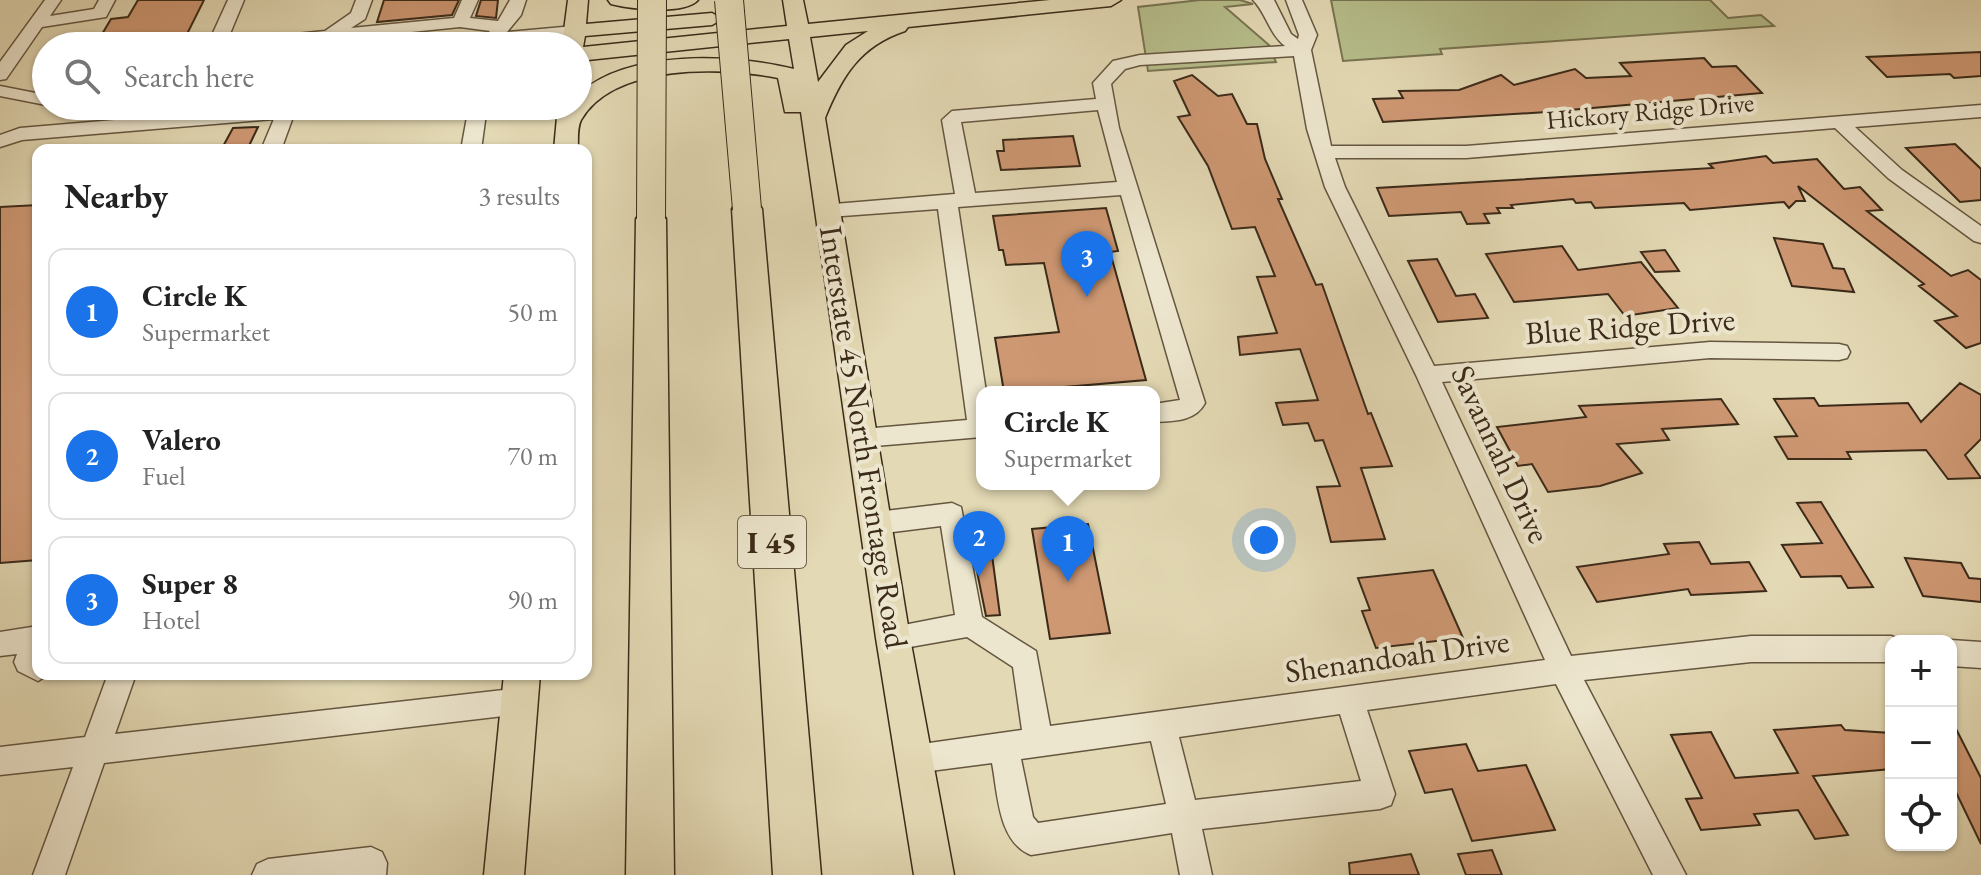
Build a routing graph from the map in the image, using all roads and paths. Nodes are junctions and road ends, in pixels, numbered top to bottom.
1 (53, 0) edge
2 (107, 0) edge
3 (236, 0) edge
4 (364, 0) edge
5 (470, 0) edge
6 (518, 0) edge
7 (578, 0) edge
8 (618, 0) edge
9 (652, 0) edge
10 (688, 0) edge
11 (729, 0) edge
12 (901, 0) edge
13 (1111, 0) edge
14 (1261, 0) edge
15 (1294, 0) edge
16 (795, 14) edge
17 (947, 16) junction
18 (460, 22) junction
19 (37, 23) junction
20 (222, 32) edge
21 (335, 32) edge
22 (389, 32) edge
23 (498, 32) joint
24 (574, 32) edge
25 (592, 36) edge
26 (1302, 50) junction
27 (592, 51) edge
28 (0, 75) edge
29 (32, 87) edge
30 (0, 90) edge
31 (592, 94) edge
32 (32, 97) edge
33 (1106, 104) junction
34 (1981, 111) edge
35 (176, 120) edge
36 (283, 120) edge
37 (476, 120) edge
38 (568, 120) edge
39 (812, 121) junction
40 (1838, 121) junction
41 (0, 141) edge
42 (273, 144) edge
43 (472, 144) edge
44 (566, 144) edge
45 (1322, 152) junction
46 (1129, 188) junction
47 (956, 201) junction
48 (829, 210) junction
49 (1981, 236) edge
50 (1839, 352) dead end
51 (1427, 375) junction
52 (976, 386) edge
53 (1160, 413) edge
54 (976, 428) edge
55 (863, 438) junction
56 (877, 523) junction
57 (970, 624) junction
58 (893, 638) junction
59 (32, 639) edge
60 (0, 644) edge
61 (1885, 649) edge
62 (1957, 653) edge
63 (1981, 655) edge
64 (1563, 669) junction
65 (120, 680) edge
66 (521, 688) edge
67 (1349, 699) junction
68 (1162, 726) junction
69 (1038, 742) junction
70 (1004, 746) junction
71 (95, 750) junction
72 (915, 759) junction
73 (0, 761) edge
74 (1184, 816) junction
75 (49, 875) edge
76 (268, 875) edge
77 (370, 875) edge
78 (504, 875) edge
79 (650, 875) edge
80 (797, 875) edge
81 (934, 875) edge
82 (1196, 875) edge
83 (1670, 875) edge

1 - 19 street
2 - 19 street
3 - 20 street
4 - 21 street
5 - 18 street
6 - 23 street
7 - 24 main road
8 - 10 main road
9 - 79 highway, bridge
11 - 80 highway, I 45, bridge
12 - 16 main road
13 - 17 main road
14 - 26 street
15 - 26 street, Savannah Drive
16 - 17 main road
16 - 25 main road
16 - 27 main road
16 - 39 main road, Interstate 45 North Frontage Road
17 - 39 main road
18 - 22 street
18 - 23 street
19 - 28 street
26 - 33 street
26 - 45 street, Savannah Drive
29 - 30 street
30 - 32 street
31 - 39 main road
33 - 46 street
33 - 47 street
34 - 40 street, Hickory Ridge Drive
35 - 41 street
36 - 42 street
37 - 43 street
38 - 44 main road
39 - 48 main road, Interstate 45 North Frontage Road
40 - 45 street, Hickory Ridge Drive
40 - 49 street
45 - 51 street, Savannah Drive
46 - 47 street
46 - 53 street
47 - 48 street
47 - 52 street
48 - 55 main road, Interstate 45 North Frontage Road
50 - 51 street, Blue Ridge Drive
51 - 64 street, Savannah Drive
54 - 55 street
55 - 56 main road, Interstate 45 North Frontage Road
56 - 57 street
56 - 58 main road, Interstate 45 North Frontage Road
57 - 58 street
57 - 69 street
58 - 72 main road, Interstate 45 North Frontage Road
59 - 60 street
61 - 64 street, Shenandoah Drive
62 - 63 street
64 - 67 street, Shenandoah Drive
64 - 83 street, Savannah Drive
65 - 71 street
66 - 71 street
66 - 78 main road
67 - 68 street, Shenandoah Drive
67 - 74 street
68 - 69 street, Shenandoah Drive
68 - 74 street
69 - 70 street, Shenandoah Drive
70 - 72 street, Shenandoah Drive
70 - 74 street
71 - 73 street
71 - 75 street
72 - 81 main road, Interstate 45 North Frontage Road
74 - 82 street
76 - 77 street

